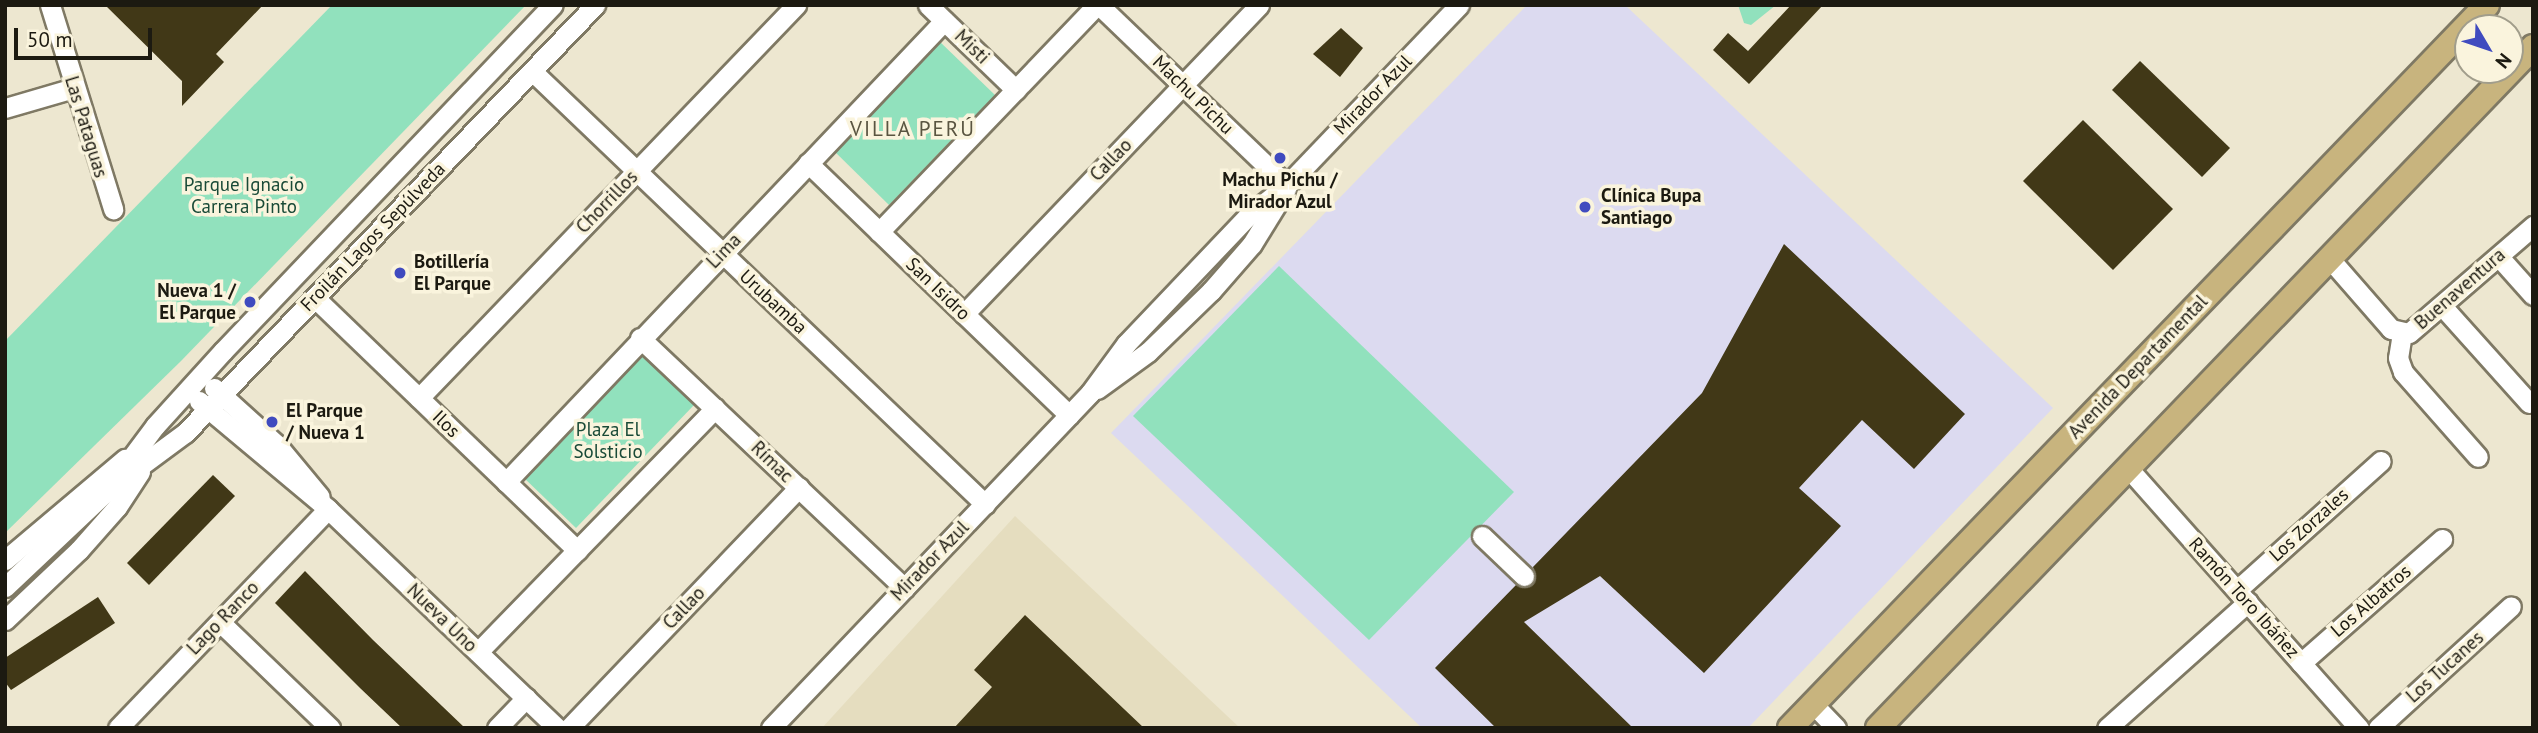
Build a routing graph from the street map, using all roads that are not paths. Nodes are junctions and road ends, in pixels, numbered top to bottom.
1 (50, 5) edge
2 (553, 5) edge
3 (595, 5) edge
4 (796, 5) edge
5 (928, 5) edge
6 (1098, 5) edge
7 (1259, 5) edge
8 (1459, 5) edge
9 (2487, 5) edge
10 (944, 21) junction
11 (2533, 47) edge
12 (532, 71) junction
13 (1183, 85) junction
14 (74, 88) junction
15 (1016, 90) junction
16 (5, 108) edge
17 (807, 163) junction
18 (637, 171) junction
19 (1287, 185) junction
20 (366, 202) junction
21 (113, 209) dead end
22 (387, 222) junction
23 (2533, 226) edge
24 (879, 232) junction
25 (722, 253) junction
26 (2498, 257) junction
27 (2329, 258) junction
28 (2533, 295) edge
29 (315, 298) junction
30 (2443, 307) junction
31 (964, 314) junction
32 (2402, 333) junction
33 (640, 338) junction
34 (194, 384) junction
35 (419, 398) junction
36 (215, 402) junction
37 (2529, 403) dead end
38 (715, 408) junction
39 (1069, 415) junction
40 (140, 457) junction
41 (2477, 457) dead end
42 (2381, 461) dead end
43 (2129, 468) junction
44 (506, 482) junction
45 (799, 488) junction
46 (985, 504) junction
47 (328, 509) junction
48 (1482, 536) dead end
49 (2442, 538) dead end
50 (577, 550) junction
51 (5, 560) edge
52 (1524, 576) dead end
53 (5, 587) edge
54 (904, 588) junction
55 (2242, 596) junction
56 (2511, 606) dead end
57 (5, 620) edge
58 (220, 622) junction
59 (478, 652) junction
60 (2301, 663) junction
61 (526, 698) junction
62 (1813, 704) junction
63 (319, 724) edge
64 (2356, 727) edge
65 (118, 728) edge
66 (498, 728) edge
67 (557, 728) edge
68 (569, 728) edge
69 (771, 728) edge
70 (1790, 728) edge
71 (1836, 728) edge
72 (1878, 728) edge
73 (2108, 728) edge
74 (2378, 728) edge

1 - 14 street, Las Pataguas
2 - 20 street, Froilán Lagos Sepúlveda
3 - 12 street, Froilán Lagos Sepúlveda
4 - 18 street, Chorrillos
5 - 10 street, Misti
6 - 13 street, Machu Pichu
6 - 15 street
7 - 13 street, Callao
8 - 19 street, Mirador Azul
9 - 62 main road, Avenida Departamental
10 - 15 street, Misti
10 - 17 street, Lima
11 - 27 main road
12 - 18 street, Urubamba
12 - 22 street, Froilán Lagos Sepúlveda
13 - 19 street, Machu Pichu
13 - 31 street, Callao
14 - 16 street
14 - 21 street, Las Pataguas
15 - 24 street
17 - 24 street, San Isidro
17 - 25 street, Lima
18 - 25 street, Urubamba
18 - 35 street, Chorrillos
19 - 39 street, Mirador Azul
20 - 22 street
20 - 34 street, Froilán Lagos Sepúlveda
22 - 29 street, Froilán Lagos Sepúlveda
23 - 26 street, Buenaventura
24 - 31 street, San Isidro
25 - 33 street, Lima
25 - 46 street, Urubamba
26 - 28 street
26 - 30 street, Buenaventura
27 - 32 street, Buenaventura
27 - 43 main road
29 - 35 street, Ilos
29 - 36 street, Froilán Lagos Sepúlveda
30 - 32 street, Buenaventura
30 - 37 street
31 - 39 street, San Isidro
32 - 41 street
33 - 38 street, Rímac
33 - 44 street, Lima
34 - 36 street, Nueva Uno
34 - 40 street, Froilán Lagos Sepúlveda
35 - 44 street, Ilos
36 - 40 street, Froilán Lagos Sepúlveda
36 - 47 street, Nueva Uno
38 - 45 street, Rímac
38 - 50 street
39 - 46 street, Mirador Azul
40 - 51 street, Froilán Lagos Sepúlveda
40 - 53 street, Froilán Lagos Sepúlveda
40 - 57 street, Froilán Lagos Sepúlveda
42 - 55 street, Los Zorzales
43 - 55 street, Ramón Toro Ibáñez
43 - 72 main road
44 - 50 street, Ilos
45 - 54 street, Rímac
45 - 68 street, Callao
46 - 54 street, Mirador Azul
47 - 58 street, Lago Ranco
47 - 59 street, Nueva Uno
48 - 52 street
49 - 60 street, Los Albatros
50 - 59 street
54 - 69 street, Mirador Azul
55 - 60 street, Ramón Toro Ibáñez
55 - 73 street, Los Zorzales
56 - 74 street, Los Tucanes
58 - 63 street
58 - 65 street, Lago Ranco
59 - 61 street, Nueva Uno
60 - 64 street, Ramón Toro Ibáñez
61 - 66 street
61 - 67 street, Nueva Uno
62 - 70 main road, Avenida Departamental
62 - 71 street

